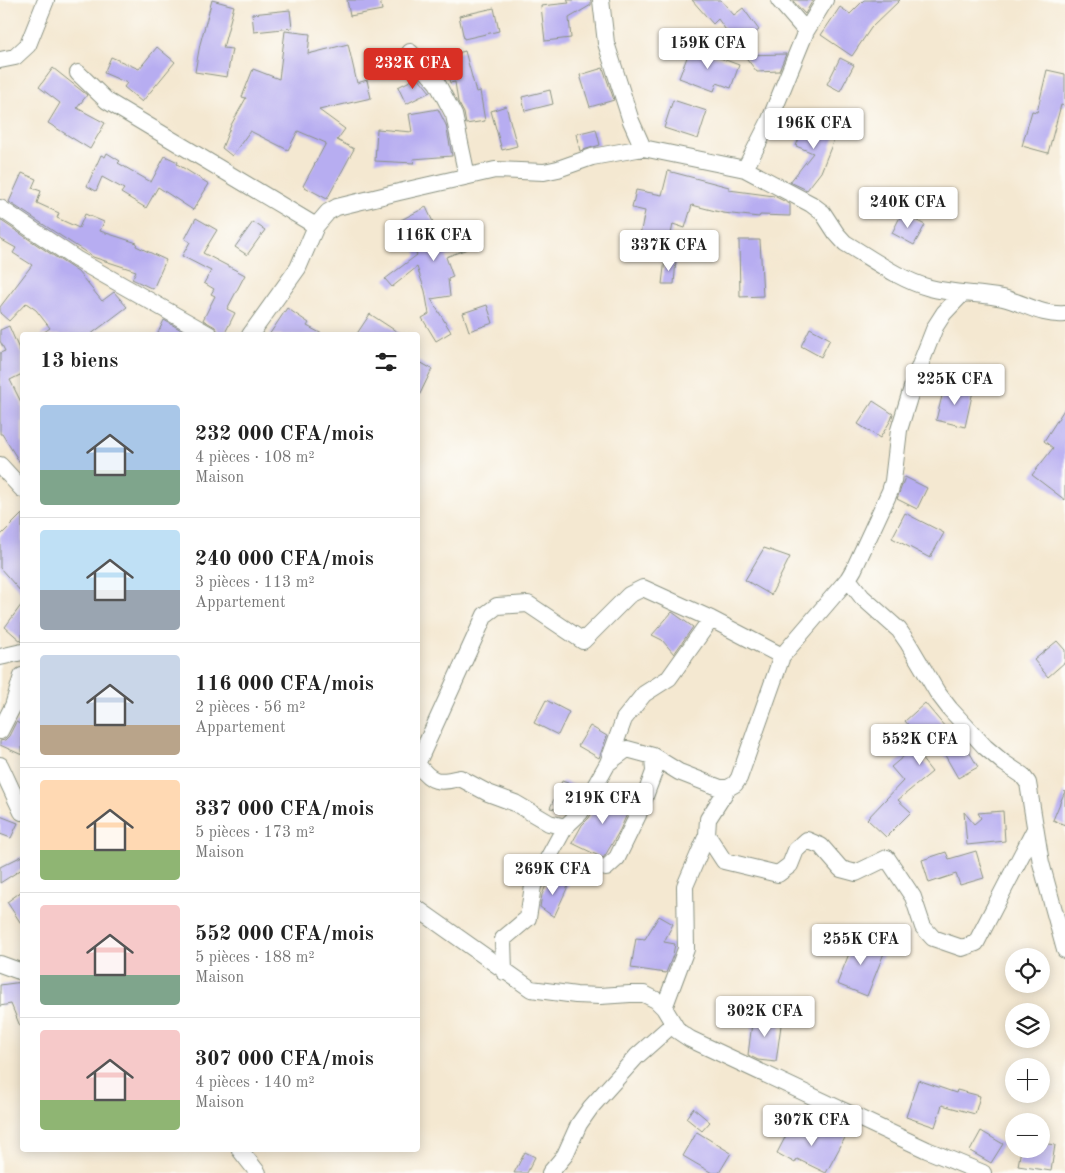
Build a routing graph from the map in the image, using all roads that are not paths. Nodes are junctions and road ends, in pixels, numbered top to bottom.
1 (46, 0) edge
2 (601, 0) edge
3 (779, 0) edge
4 (825, 0) edge
5 (806, 31) junction
6 (410, 52) dead end
7 (0, 60) edge
8 (78, 73) dead end
9 (642, 148) junction
10 (746, 169) junction
11 (467, 176) junction
12 (0, 208) edge
13 (316, 226) junction
14 (962, 294) junction
15 (1065, 314) edge
16 (205, 332) edge
17 (252, 332) edge
18 (0, 465) edge
19 (20, 486) edge
20 (848, 579) junction
21 (711, 619) junction
22 (20, 652) edge
23 (782, 656) junction
24 (0, 657) edge
25 (20, 683) edge
26 (0, 731) edge
27 (652, 756) junction
28 (420, 758) edge
29 (608, 763) junction
30 (0, 765) edge
31 (420, 767) edge
32 (728, 788) junction
33 (20, 808) edge
34 (565, 827) junction
35 (1035, 829) junction
36 (707, 835) junction
37 (606, 868) dead end
38 (420, 910) edge
39 (1065, 950) edge
40 (0, 964) edge
41 (20, 971) edge
42 (504, 972) junction
43 (664, 1008) junction
44 (673, 1024) junction
45 (242, 1152) edge
46 (258, 1173) edge
47 (550, 1173) edge
48 (983, 1173) edge

1 - 7 street
2 - 9 street
3 - 5 street
4 - 5 street
5 - 10 street
6 - 11 street
8 - 13 street
9 - 10 street
9 - 11 street
10 - 14 street
11 - 13 street
12 - 16 street
13 - 17 street
14 - 15 street
14 - 20 street
18 - 19 street
20 - 23 street
20 - 35 street
21 - 23 street
21 - 28 street
21 - 29 street
22 - 24 street
23 - 32 street
25 - 26 street
27 - 29 street
27 - 32 street
27 - 37 street
29 - 34 street
30 - 33 street
31 - 34 street
32 - 36 street
34 - 42 street
35 - 36 street
35 - 39 street
36 - 43 street
38 - 42 street
40 - 41 street
42 - 43 street
43 - 44 street
44 - 47 street
44 - 48 street
45 - 46 street

